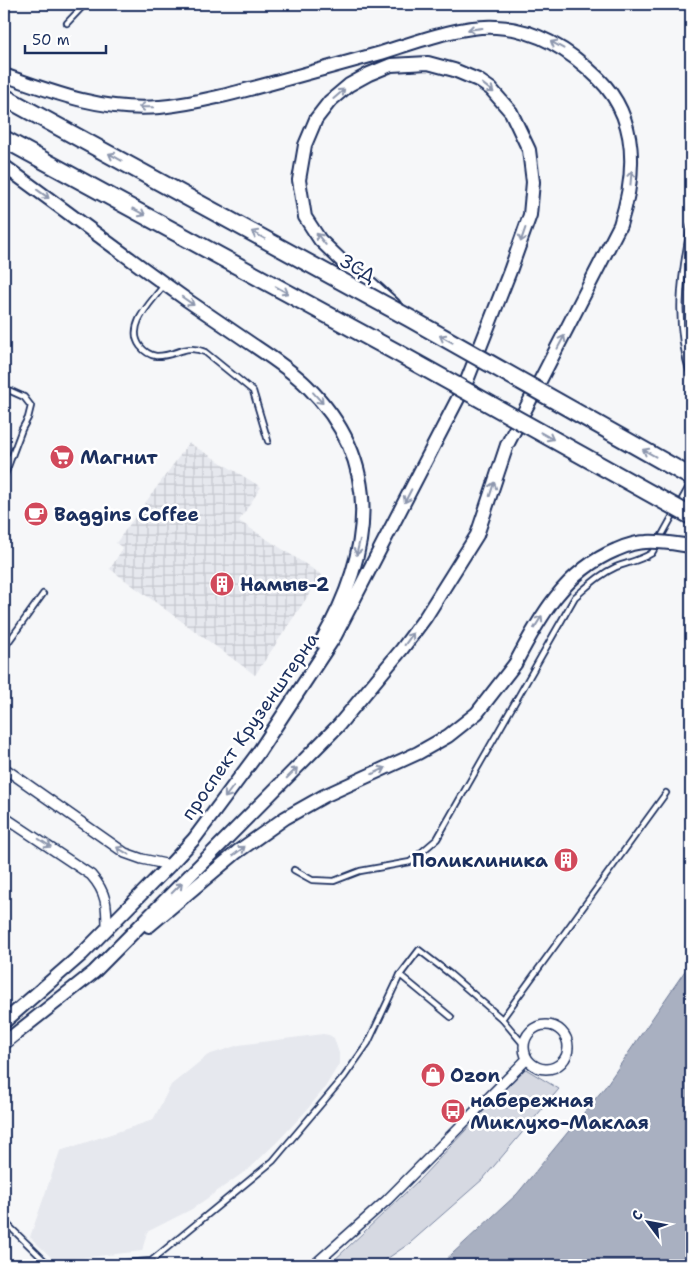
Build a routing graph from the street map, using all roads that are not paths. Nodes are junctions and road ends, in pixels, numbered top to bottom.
1 (85, 4) edge
2 (67, 23) dead end
3 (4, 74) edge
4 (4, 97) edge
5 (4, 139) edge
6 (4, 166) edge
7 (691, 225) edge
8 (165, 284) junction
9 (409, 318) junction
10 (691, 377) edge
11 (4, 388) edge
12 (268, 441) dead end
13 (4, 477) edge
14 (691, 477) edge
15 (691, 483) edge
16 (683, 498) junction
17 (691, 503) edge
18 (691, 516) edge
19 (691, 546) edge
20 (43, 594) dead end
21 (4, 648) edge
22 (258, 753) junction
23 (4, 768) edge
24 (666, 793) dead end
25 (4, 816) edge
26 (170, 865) junction
27 (294, 870) dead end
28 (107, 929) junction
29 (94, 972) junction
30 (400, 975) junction
31 (451, 1017) dead end
32 (502, 1019) junction
33 (4, 1022) edge
34 (4, 1043) edge
35 (524, 1045) junction
36 (527, 1059) junction
37 (8, 1225) dead end
38 (49, 1265) edge
39 (98, 1265) edge
40 (314, 1265) edge

1 - 2 lane
29 -> 3 main road
9 -> 4 highway, ЗСД, bridge
5 -> 18 highway, bridge
6 -> 8 main road
7 - 10 lane
8 - 12 lane
8 -> 22 main road
14 -> 9 highway, ЗСД, bridge
9 -> 22 main road, проспект Крузенштерна
11 - 13 lane
15 - 16 lane
16 - 17 lane
16 - 27 lane
29 -> 19 main road, bridge
20 - 21 lane
22 -> 26 main road, проспект Крузенштерна
26 -> 23 street
24 - 32 lane
25 -> 28 street
26 - 28 main road, проспект Крузенштерна
28 - 33 main road, проспект Крузенштерна
29 - 34 main road
30 - 31 lane
30 - 32 lane
30 - 39 lane
32 - 35 lane
35 - 36 street
35 - 36 street
36 - 40 street
37 - 38 lane

